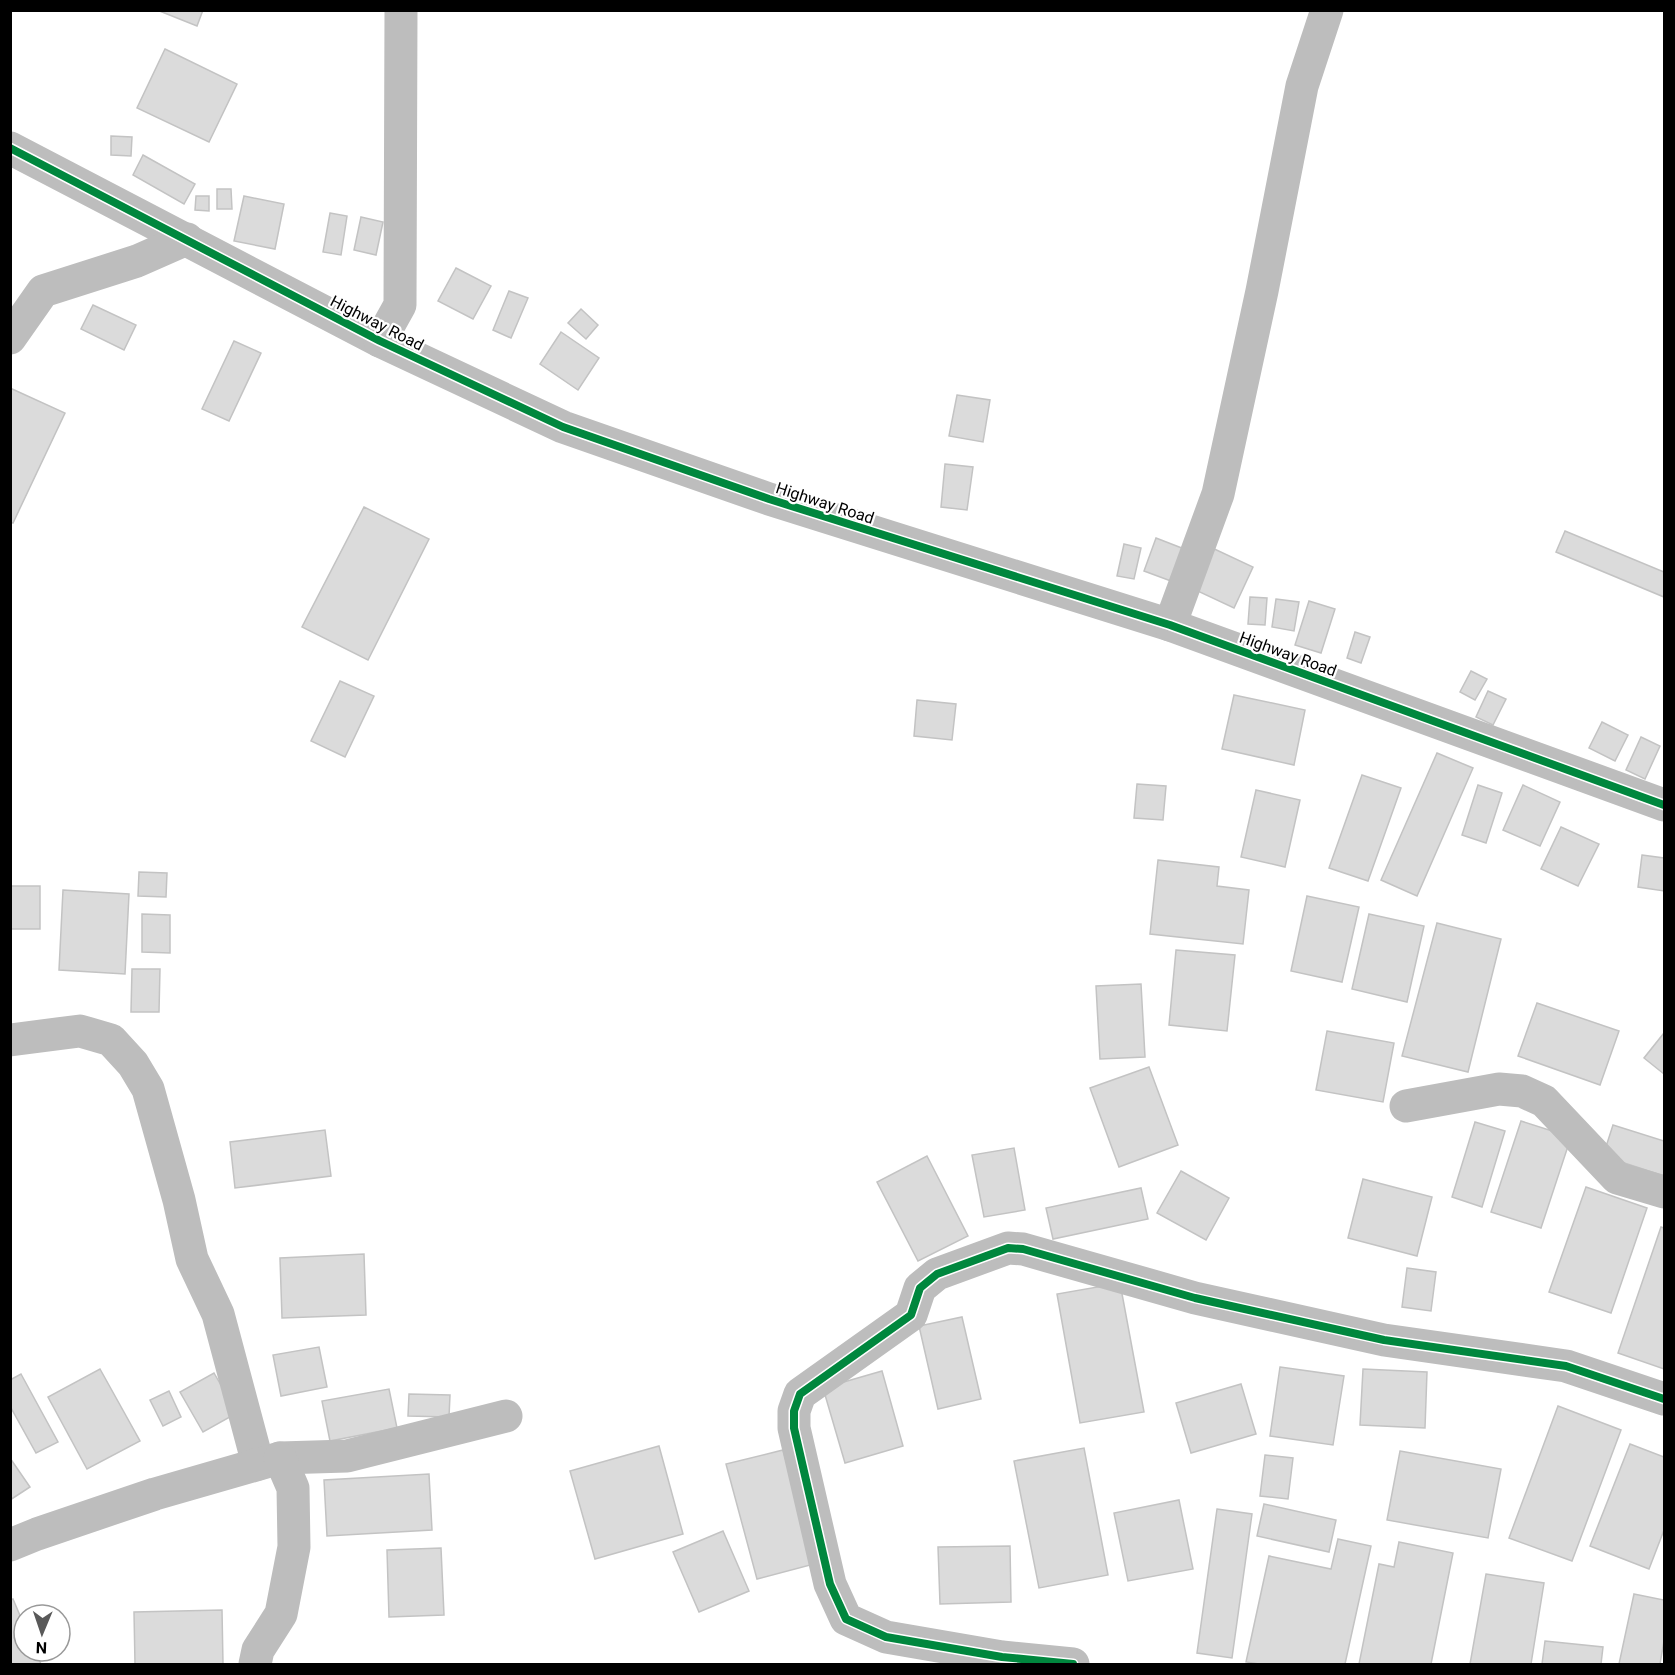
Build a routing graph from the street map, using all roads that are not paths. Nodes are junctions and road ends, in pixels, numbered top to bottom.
1 (401, 10) edge
2 (1327, 10) edge
3 (10, 148) edge
4 (187, 239) junction
5 (10, 338) edge
6 (380, 341) junction
7 (1170, 625) junction
8 (1665, 805) edge
9 (10, 1040) edge
10 (1406, 1106) dead end
11 (1665, 1192) edge
12 (1665, 1399) edge
13 (506, 1416) dead end
14 (269, 1461) junction
15 (10, 1545) edge
16 (255, 1665) edge
17 (1073, 1665) edge

1 - 6 street
2 - 7 street
3 - 4 street, Highway Road
4 - 5 street
4 - 6 street, Highway Road
6 - 7 street, Highway Road
7 - 8 street, Highway Road
9 - 14 street
10 - 11 street
12 - 17 street
13 - 14 street
14 - 15 street
14 - 16 street

